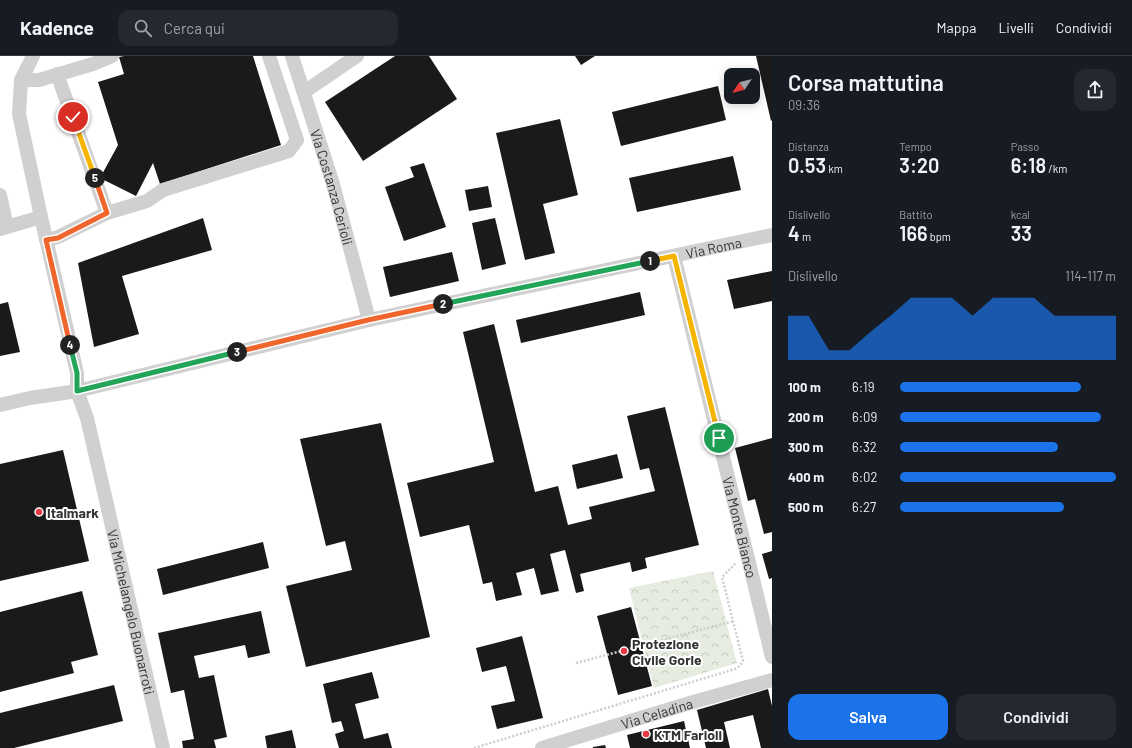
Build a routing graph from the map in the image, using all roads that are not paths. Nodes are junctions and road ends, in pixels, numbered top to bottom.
1 (33, 56) edge
2 (112, 56) edge
3 (269, 56) edge
4 (292, 56) edge
5 (357, 56) edge
6 (57, 74) junction
7 (21, 80) junction
8 (304, 92) junction
9 (0, 195) edge
10 (107, 213) junction
11 (41, 217) junction
12 (4, 228) edge
13 (772, 235) edge
14 (46, 240) junction
15 (674, 256) junction
16 (368, 320) junction
17 (77, 391) junction
18 (0, 405) edge
19 (772, 657) edge
20 (772, 680) edge
21 (550, 747) edge
22 (163, 748) edge

1 - 7 street, Via Michelangelo Buonarroti
2 - 6 street
3 - 10 street
4 - 8 street, Via Costanza Cerioli
5 - 8 street
6 - 7 street
6 - 10 street
7 - 11 street, Via Michelangelo Buonarroti
8 - 16 street, Via Costanza Cerioli
9 - 12 street
10 - 14 street
11 - 12 street
11 - 14 street, Via Michelangelo Buonarroti
13 - 15 street, Via Roma
14 - 17 street, Via Michelangelo Buonarroti
15 - 16 street, Via Roma
15 - 19 street, Via Monte Bianco
16 - 17 street, Via Roma
17 - 18 street, Via Roma
17 - 22 street, Via Michelangelo Buonarroti
20 - 21 street, Via Celadina

